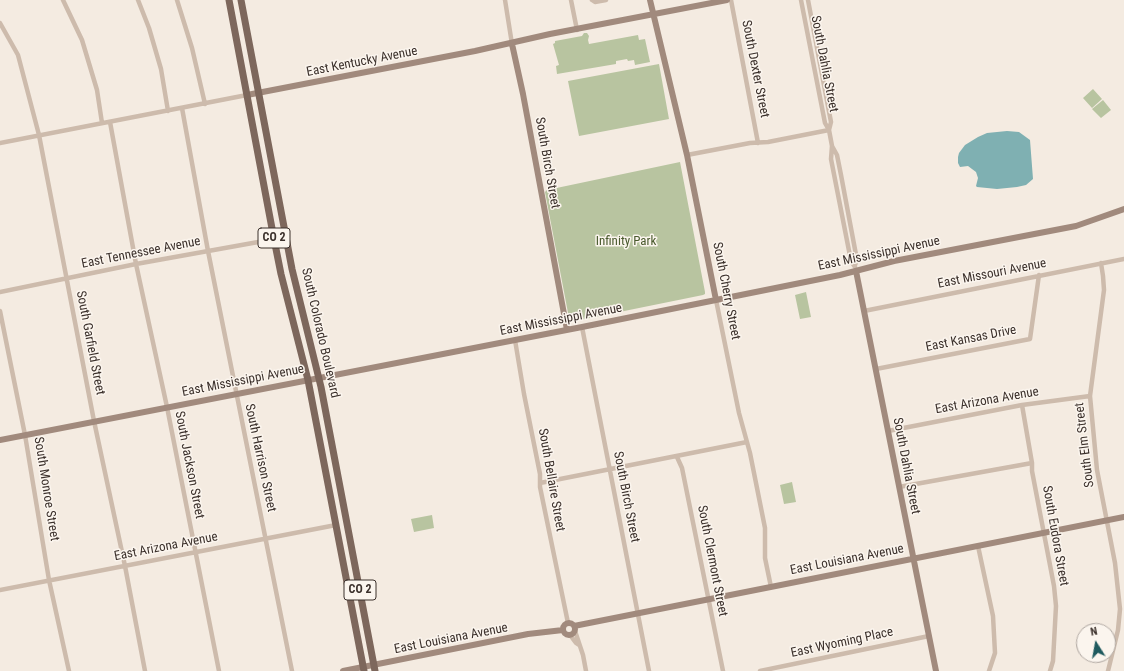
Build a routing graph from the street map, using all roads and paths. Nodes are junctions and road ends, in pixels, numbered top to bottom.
1 (63, 0) edge
2 (138, 0) edge
3 (177, 0) edge
4 (229, 0) edge
5 (241, 0) edge
6 (505, 0) edge
7 (571, 0) edge
8 (592, 0) edge
9 (606, 0) edge
10 (650, 0) edge
11 (727, 0) edge
12 (731, 0) edge
13 (801, 0) edge
14 (808, 0) edge
15 (653, 15) junction
16 (0, 23) edge
17 (577, 30) junction
18 (512, 44) junction
19 (259, 93) junction
20 (247, 95) junction
21 (205, 104) junction
22 (182, 108) junction
23 (168, 111) junction
24 (110, 122) junction
25 (102, 123) junction
26 (829, 130) junction
27 (39, 135) junction
28 (0, 143) edge
29 (758, 143) junction
30 (687, 155) junction
31 (1124, 209) edge
32 (286, 237) junction
33 (274, 239) junction
34 (208, 251) junction
35 (1124, 259) edge
36 (1101, 263) junction
37 (136, 264) junction
38 (855, 268) junction
39 (1039, 275) junction
40 (67, 279) junction
41 (0, 292) edge
42 (716, 300) junction
43 (0, 311) edge
44 (864, 311) junction
45 (582, 327) junction
46 (568, 330) junction
47 (515, 340) junction
48 (876, 369) junction
49 (319, 378) junction
50 (308, 380) junction
51 (236, 394) junction
52 (1090, 396) junction
53 (1022, 405) junction
54 (167, 407) junction
55 (94, 422) junction
56 (888, 431) junction
57 (25, 435) junction
58 (0, 440) edge
59 (747, 442) junction
60 (676, 457) junction
61 (1032, 462) junction
62 (610, 469) junction
63 (540, 483) junction
64 (899, 487) junction
65 (1124, 517) edge
66 (1107, 520) junction
67 (336, 525) junction
68 (1044, 532) junction
69 (266, 539) junction
70 (978, 546) junction
71 (195, 552) junction
72 (914, 558) junction
73 (125, 566) junction
74 (49, 580) junction
75 (771, 587) junction
76 (0, 590) edge
77 (708, 599) junction
78 (638, 613) junction
79 (572, 629) junction
80 (929, 636) junction
81 (374, 668) edge
82 (363, 669) edge
83 (69, 671) edge
84 (145, 671) edge
85 (218, 671) edge
86 (292, 671) edge
87 (343, 671) edge
88 (586, 671) edge
89 (649, 671) edge
90 (723, 671) edge
91 (760, 671) edge
92 (936, 671) edge
93 (989, 671) edge
94 (1050, 671) edge
95 (1108, 671) edge

1 - 25 street
2 - 23 street
3 - 21 street
4 - 20 main road, South Colorado Boulevard / CO 2
5 - 19 main road, South Colorado Boulevard / CO 2
6 - 18 street, South Birch Street
7 - 17 street
8 - 9 street
10 - 15 street, South Cherry Street
11 - 15 street, East Kentucky Avenue
12 - 29 street, South Dexter Street
13 - 26 street, South Dahlia Street
14 - 26 street, South Dahlia Street
15 - 17 street, East Kentucky Avenue
15 - 30 street, South Cherry Street
16 - 27 street, South Garfield Street
17 - 18 street, East Kentucky Avenue
18 - 19 street, East Kentucky Avenue
18 - 46 street, South Birch Street
19 - 20 street, East Kentucky Avenue
19 - 32 main road, South Colorado Boulevard / CO 2
20 - 21 street, East Kentucky Avenue
20 - 33 main road, South Colorado Boulevard / CO 2
21 - 22 street, East Kentucky Avenue
22 - 23 street, East Kentucky Avenue
22 - 34 street, South Harrison Street
23 - 24 street, East Kentucky Avenue
24 - 25 street, East Kentucky Avenue
24 - 37 street, South Jackson Street
25 - 27 street, East Kentucky Avenue
26 - 29 street
26 - 38 street, South Dahlia Street
27 - 28 street, East Kentucky Avenue
27 - 40 street, South Garfield Street
29 - 30 street
30 - 42 street, South Cherry Street
31 - 38 street, East Mississippi Avenue
32 - 33 street, East Tennessee Avenue
32 - 49 main road, South Colorado Boulevard / CO 2
33 - 34 street, East Tennessee Avenue
33 - 50 main road, South Colorado Boulevard / CO 2
34 - 37 street, East Tennessee Avenue
34 - 51 street, South Harrison Street
35 - 36 street, East Missouri Avenue
36 - 39 street, East Missouri Avenue
36 - 52 street, South Elm Street
37 - 40 street, East Tennessee Avenue
37 - 54 street, South Jackson Street
38 - 42 street, East Mississippi Avenue
38 - 44 street, South Dahlia Street
39 - 44 street, East Missouri Avenue
39 - 48 street, East Kansas Drive
40 - 41 street, East Tennessee Avenue
40 - 55 street, South Garfield Street
42 - 45 street, East Mississippi Avenue
42 - 59 street, South Cherry Street
43 - 57 street, South Monroe Street
44 - 48 street, South Dahlia Street
45 - 46 street, East Mississippi Avenue
45 - 62 street, South Birch Street
46 - 47 street, East Mississippi Avenue
47 - 49 street, East Mississippi Avenue
47 - 63 street, South Bellaire Street
48 - 56 street, South Dahlia Street
49 - 50 street, East Mississippi Avenue
49 - 81 main road, South Colorado Boulevard / CO 2
50 - 51 street, East Mississippi Avenue
50 - 67 main road, South Colorado Boulevard / CO 2
51 - 54 street, East Mississippi Avenue
51 - 69 street, South Harrison Street
52 - 53 street, East Arizona Avenue
52 - 66 street, South Elm Street
53 - 56 street, East Arizona Avenue
53 - 61 street, South Eudora Street
54 - 55 street, East Mississippi Avenue
54 - 71 street, South Jackson Street
55 - 57 street, East Mississippi Avenue
55 - 73 street, South Garfield Street
56 - 64 street, South Dahlia Street
57 - 58 street, East Mississippi Avenue
57 - 74 street, South Monroe Street
59 - 60 street
59 - 75 street, South Cherry Street
60 - 62 street
60 - 77 street, South Clermont Street
61 - 64 street
61 - 68 street, South Eudora Street
62 - 63 street
62 - 78 street, South Birch Street
63 - 79 street, South Bellaire Street
64 - 72 street, South Dahlia Street
65 - 66 street, East Louisiana Avenue
66 - 68 street, East Louisiana Avenue
66 - 95 street, South Elm Street
67 - 69 street, East Arizona Avenue
67 - 82 main road, South Colorado Boulevard / CO 2
68 - 70 street, East Louisiana Avenue
68 - 94 street, South Eudora Street
69 - 71 street, East Arizona Avenue
69 - 86 street, South Harrison Street
70 - 72 street, East Louisiana Avenue
70 - 93 street
71 - 73 street, East Arizona Avenue
71 - 85 street, South Jackson Street
72 - 75 street, East Louisiana Avenue
72 - 80 street, South Dahlia Street
73 - 74 street, East Arizona Avenue
73 - 84 street, South Garfield Street
74 - 76 street, East Arizona Avenue
74 - 83 street, South Monroe Street
75 - 77 street, East Louisiana Avenue
77 - 78 street, East Louisiana Avenue
77 - 90 street, South Clermont Street
78 - 79 street, East Louisiana Avenue
78 - 89 street, South Birch Street
79 - 81 street, East Louisiana Avenue
79 - 88 street
80 - 91 street, East Wyoming Place
80 - 92 street, South Dahlia Street
81 - 82 street, East Louisiana Avenue
82 - 87 street, East Louisiana Avenue

